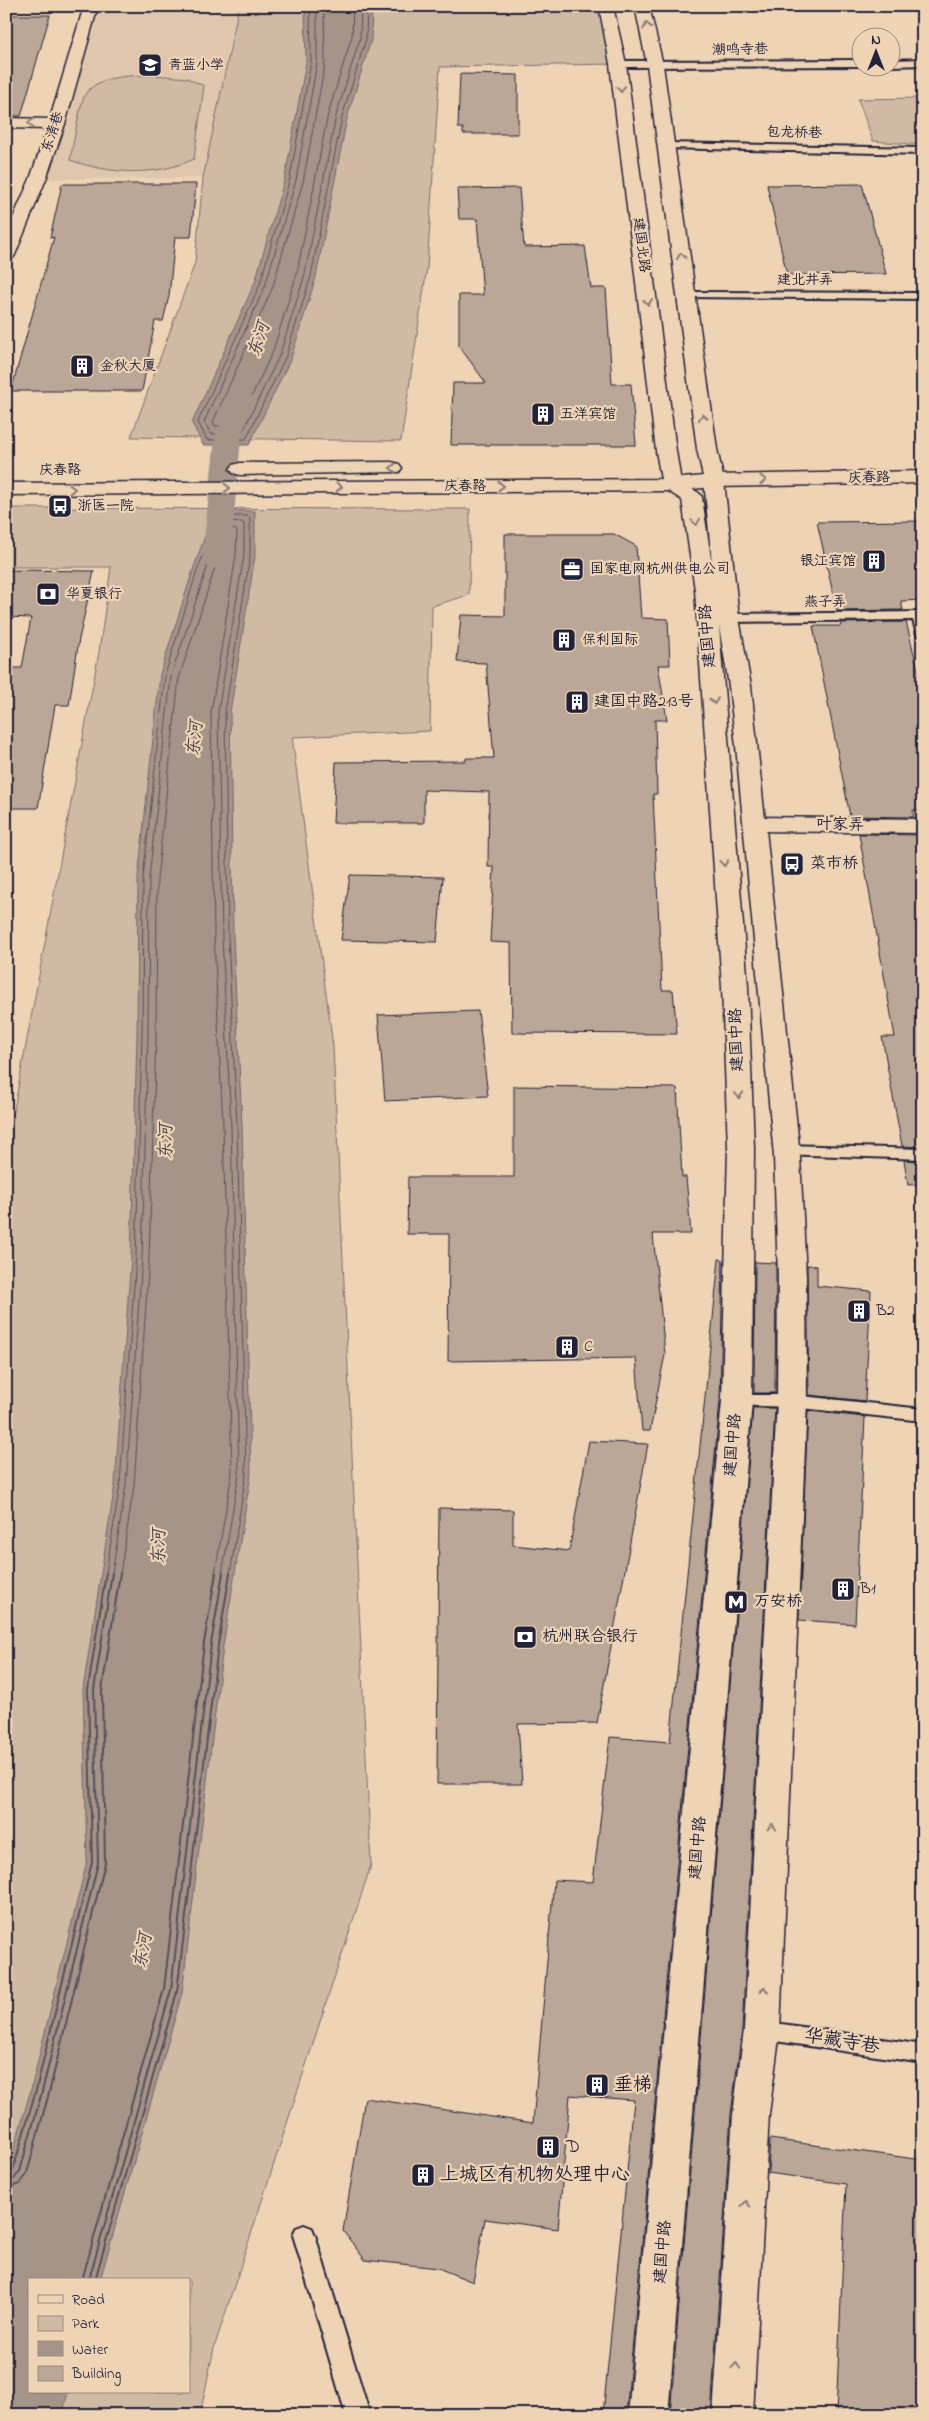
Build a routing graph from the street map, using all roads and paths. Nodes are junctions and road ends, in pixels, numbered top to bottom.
1 (90, 6) edge
2 (606, 6) edge
3 (642, 6) edge
4 (923, 62) edge
5 (852, 63) edge
6 (902, 63) edge
7 (618, 64) junction
8 (655, 65) junction
9 (6, 123) edge
10 (57, 124) junction
11 (666, 146) junction
12 (923, 151) edge
13 (6, 254) edge
14 (686, 295) junction
15 (923, 296) edge
16 (923, 460) edge
17 (649, 466) dead end
18 (410, 468) dead end
19 (55, 470) dead end
20 (712, 473) junction
21 (671, 475) junction
22 (923, 477) edge
23 (290, 478) junction
24 (180, 480) junction
25 (6, 489) edge
26 (920, 616) edge
27 (728, 618) junction
28 (923, 634) edge
29 (756, 824) junction
30 (923, 826) edge
31 (786, 1150) junction
32 (923, 1154) edge
33 (737, 1401) junction
34 (792, 1401) junction
35 (923, 1415) edge
36 (762, 2030) junction
37 (923, 2054) edge
38 (304, 2235) dead end
39 (358, 2415) edge
40 (648, 2415) edge
41 (733, 2415) edge

1 - 10 main road, 东清巷
2 - 7 main road, 建国北路
8 -> 3 main road
4 - 6 lane
5 - 8 lane, 潮鸣寺巷
7 - 8 lane, 潮鸣寺巷
7 -> 21 main road, 建国北路
8 - 11 main road
10 -> 9 main road
10 - 13 main road, 东清巷
11 - 12 lane, 包龙桥巷
14 -> 11 main road
14 - 15 lane, 建北井弄
20 -> 14 main road
16 - 20 main road, 庆春路
17 - 21 main road, 庆春路
18 -> 23 main road, 庆春路
19 - 24 main road, 庆春路
20 - 21 main road, 庆春路
20 -> 22 main road, 庆春路
20 - 27 main road, 建国中路
23 -> 21 main road, 庆春路
21 -> 33 main road, 建国中路
23 - 24 main road, 庆春路
25 -> 24 main road, 庆春路
26 - 27 lane, 燕子弄
26 - 28 lane
27 - 29 main road, 建国中路
29 - 30 main road, 叶家弄
29 - 31 main road, 建国中路
31 - 32 lane
31 - 34 main road, 建国中路
33 - 34 lane
33 - 40 main road, 建国中路
34 - 35 lane
36 -> 34 main road, 建国中路
36 - 37 lane, 华藏寺巷
41 -> 36 main road, 建国中路
38 - 39 lane

